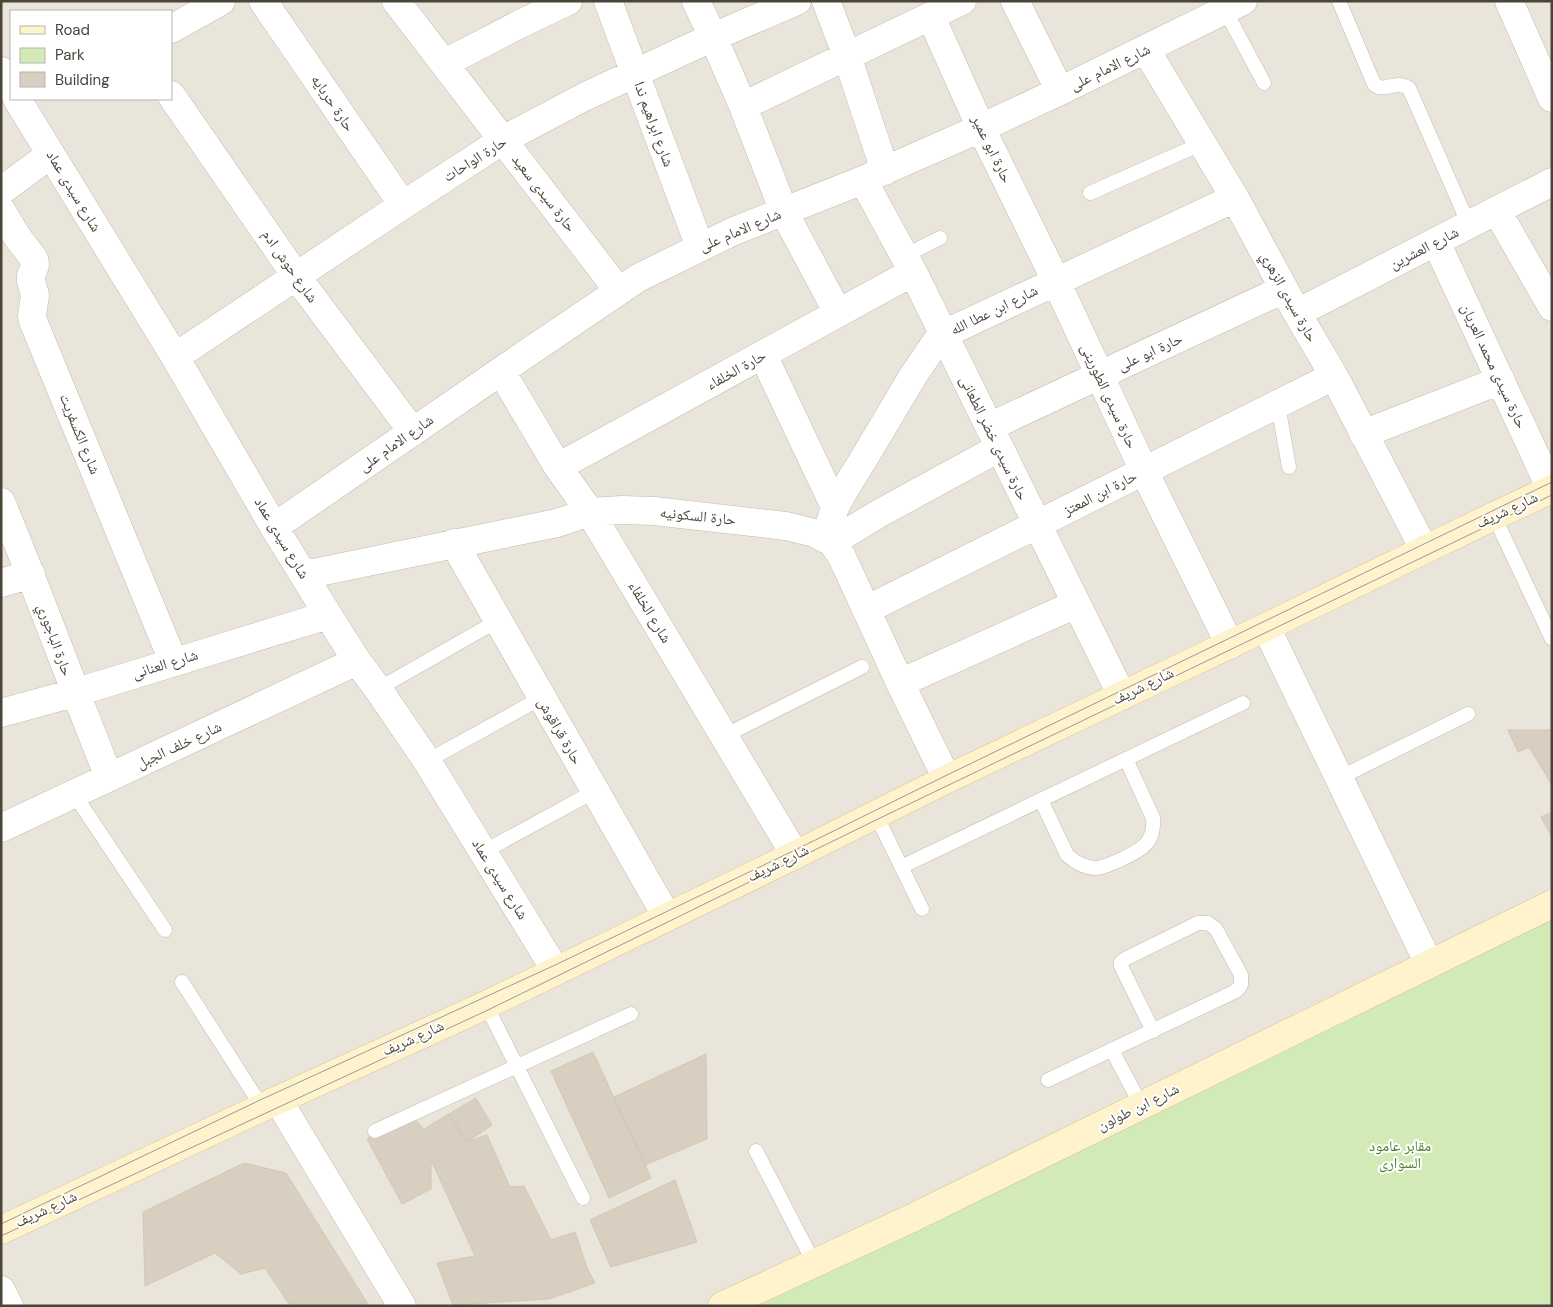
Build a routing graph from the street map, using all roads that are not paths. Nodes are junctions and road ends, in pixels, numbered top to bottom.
1 (221, 1) edge
2 (263, 1) edge
3 (396, 1) edge
4 (568, 1) edge
5 (608, 1) edge
6 (696, 1) edge
7 (797, 1) edge
8 (826, 1) edge
9 (962, 1) edge
10 (1015, 1) edge
11 (1338, 1) edge
12 (1509, 1) edge
13 (1233, 4) edge
14 (931, 17) junction
15 (172, 28) edge
16 (713, 37) junction
17 (1146, 50) junction
18 (847, 56) junction
19 (444, 64) junction
20 (1, 71) edge
21 (636, 74) junction
22 (10, 82) edge
23 (1264, 83) dead end
24 (1060, 92) junction
25 (172, 97) edge
26 (1552, 98) edge
27 (24, 100) edge
28 (743, 106) junction
29 (982, 128) junction
30 (503, 140) junction
31 (1203, 143) junction
32 (51, 154) junction
33 (874, 175) junction
34 (1552, 182) edge
35 (1, 192) edge
36 (1090, 193) dead end
37 (1235, 198) junction
38 (403, 205) junction
39 (1, 210) edge
40 (1497, 211) junction
41 (784, 212) junction
42 (1469, 225) junction
43 (940, 238) dead end
44 (1436, 242) junction
45 (700, 247) junction
46 (908, 264) junction
47 (296, 276) junction
48 (1056, 281) junction
49 (1284, 289) junction
50 (618, 290) junction
51 (1552, 306) edge
52 (838, 313) junction
53 (1297, 313) junction
54 (944, 334) junction
55 (763, 355) junction
56 (175, 357) junction
57 (501, 371) junction
58 (1100, 375) junction
59 (1334, 376) junction
60 (1501, 380) junction
61 (1278, 405) junction
62 (413, 432) junction
63 (1363, 434) junction
64 (994, 438) junction
65 (558, 467) junction
66 (1289, 467) dead end
67 (1144, 471) junction
68 (1551, 489) edge
69 (1, 502) edge
70 (835, 507) junction
71 (590, 512) junction
72 (1494, 516) junction
73 (1037, 525) junction
74 (274, 528) junction
75 (832, 542) junction
76 (454, 544) junction
77 (1424, 550) junction
78 (31, 574) junction
79 (304, 575) junction
80 (1, 583) edge
81 (1076, 604) junction
82 (866, 610) junction
83 (328, 615) junction
84 (498, 621) junction
85 (1266, 627) junction
86 (1552, 639) edge
87 (1230, 645) junction
88 (173, 661) junction
89 (357, 662) junction
90 (862, 667) dead end
91 (900, 683) junction
92 (378, 689) junction
93 (74, 693) junction
94 (1122, 696) junction
95 (541, 698) junction
96 (1243, 703) dead end
97 (1, 713) edge
98 (1468, 714) dead end
99 (724, 736) junction
100 (1126, 759) junction
101 (428, 761) junction
102 (109, 777) junction
103 (1339, 778) junction
104 (947, 780) junction
105 (595, 791) junction
106 (74, 794) junction
107 (1041, 800) junction
108 (876, 815) junction
109 (4, 819) edge
110 (483, 852) junction
111 (795, 855) junction
112 (901, 867) junction
113 (1552, 904) edge
114 (922, 909) dead end
115 (667, 918) junction
116 (165, 930) dead end
117 (1430, 964) junction
118 (556, 971) junction
119 (182, 982) dead end
120 (486, 1005) junction
121 (632, 1014) dead end
122 (1153, 1031) junction
123 (1112, 1050) junction
124 (516, 1066) junction
125 (1048, 1080) dead end
126 (270, 1104) junction
127 (1141, 1105) junction
128 (376, 1131) dead end
129 (756, 1151) dead end
130 (583, 1198) dead end
131 (1, 1230) edge
132 (814, 1263) junction
133 (1, 1290) edge
134 (9, 1306) edge
135 (402, 1306) edge
136 (722, 1306) edge

1 - 15 street
2 - 38 street, حارة حربايه
3 - 19 street, حارة سيدى سعيد
4 - 19 street
5 - 21 street, شارع ابراهيم ندا
6 - 16 street
7 - 16 street, حارة الواحات
8 - 18 street, حارة سيدى خضر الطعانى
9 - 14 street
10 - 24 street
11 - 42 lane
12 - 26 street
13 - 17 street, شارع الامام على
13 - 23 lane
14 - 18 street
14 - 29 street, حارة ابو عمير
16 - 21 street, حارة الواحات
16 - 28 street
17 - 24 street, شارع الامام على
17 - 31 street, حارة سيدى الزهري
18 - 28 street
18 - 33 street, حارة سيدى خضر الطعانى
19 - 30 street, حارة سيدى سعيد
20 - 22 street, شارع سيدى عماد
21 - 30 street, حارة الواحات
21 - 45 street, شارع ابراهيم ندا
24 - 29 street, شارع الامام على
25 - 47 street, شارع حوش ادم
27 - 32 street, شارع سيدى عماد
28 - 41 street
29 - 33 street, شارع الامام على
29 - 48 street, حارة ابو عمير
30 - 38 street, حارة الواحات
30 - 50 street, حارة سيدى سعيد
31 - 36 lane
31 - 37 street, حارة سيدى الزهري
32 - 35 street
32 - 56 street, شارع سيدى عماد
33 - 41 street, شارع الامام على
33 - 46 street, حارة سيدى خضر الطعانى
34 - 40 street, شارع العشرين
37 - 48 street, شارع ابن عطا الله
37 - 49 street, حارة سيدى الزهري
38 - 47 street, حارة الواحات
39 - 88 street, شارع الكسفريت
40 - 42 street, شارع العشرين
40 - 51 street
41 - 45 street, شارع الامام على
41 - 52 street
42 - 44 street, شارع العشرين
43 - 46 lane
44 - 53 street, شارع العشرين
44 - 60 street, حارة سيدى محمد العريان
45 - 50 street, شارع الامام على
46 - 52 street, حارة الخلفاء
46 - 54 street, حارة سيدى خضر الطعانى
47 - 56 street, حارة الواحات
47 - 62 street, شارع حوش ادم
48 - 54 street, شارع ابن عطا الله
48 - 58 street, حارة سيدى الطورينى
49 - 53 street, حارة سيدى الزهري
49 - 58 street, حارة ابو على
50 - 57 street, شارع الامام على
52 - 55 street, حارة الخلفاء
53 - 59 street, حارة سيدى الزهري
54 - 64 street, حارة سيدى خضر الطعانى
54 - 70 street, شارع ابن عطا الله
55 - 65 street, حارة الخلفاء
55 - 70 street
56 - 74 street, شارع سيدى عماد
57 - 62 street, شارع الامام على
57 - 65 street, شارع الخلفاء
58 - 64 street, حارة ابو على
58 - 67 street, حارة سيدى الطورينى
59 - 61 street, حارة ابن المعتز
59 - 63 street, حارة سيدى الزهري
60 - 63 street
60 - 68 street, حارة سيدى محمد العريان
61 - 66 lane
61 - 67 street, حارة ابن المعتز
62 - 74 street, شارع الامام على
63 - 77 street, حارة سيدى الزهري
64 - 73 street, حارة سيدى خضر الطعانى
64 - 75 street, حارة ابو على
65 - 71 street, شارع الخلفاء
67 - 73 street, حارة ابن المعتز
67 - 87 street, حارة سيدى الطورينى
68 - 72 main road, شارع شريف
69 - 78 street, حارة الباجوري
70 - 75 street, شارع ابن عطا الله
71 - 75 street, حارة السكونيه
71 - 76 street, حارة السكونيه
71 - 99 street, شارع الخلفاء
72 - 77 main road, شارع شريف
72 - 86 lane
73 - 81 street, حارة سيدى خضر الطعانى
73 - 82 street, حارة ابن المعتز
74 - 79 street, شارع سيدى عماد
75 - 82 street
76 - 79 street, حارة السكونيه
76 - 84 street, حارة قراقوش
77 - 85 main road, شارع شريف
78 - 80 street
78 - 93 street, حارة الباجوري
79 - 83 street, شارع سيدى عماد
81 - 91 street
81 - 94 street, حارة سيدى خضر الطعانى
82 - 91 street
83 - 88 street, شارع العنانى
83 - 89 street, شارع سيدى عماد
84 - 92 lane
84 - 95 street, حارة قراقوش
85 - 87 main road, شارع شريف
85 - 103 street
87 - 94 main road, شارع شريف
88 - 93 street, شارع العنانى
89 - 92 street, شارع سيدى عماد
89 - 102 street, شارع خلف الجبل
90 - 99 lane
91 - 104 street
92 - 101 street, شارع سيدى عماد
93 - 97 street, شارع العنانى
93 - 102 street, حارة الباجوري
94 - 104 main road, شارع شريف
95 - 101 lane
95 - 105 street, حارة قراقوش
96 - 100 lane
98 - 103 lane
99 - 111 street, شارع الخلفاء
100 - 107 lane
100 - 107 lane
101 - 110 street, شارع سيدى عماد
102 - 106 street, شارع خلف الجبل
103 - 117 street
104 - 108 main road, شارع شريف
105 - 110 lane
105 - 115 street, حارة قراقوش
106 - 109 street, شارع خلف الجبل
106 - 116 lane
107 - 112 lane
108 - 111 main road, شارع شريف
108 - 112 lane
110 - 118 street, شارع سيدى عماد
111 - 115 main road, شارع شريف
112 - 114 lane
113 - 117 main road, شارع ابن طولون
115 - 118 main road, شارع شريف
117 - 127 main road, شارع ابن طولون
118 - 120 main road, شارع شريف
119 - 126 lane
120 - 124 lane
120 - 126 main road, شارع شريف
121 - 124 lane
122 - 122 lane
122 - 123 lane
123 - 125 lane
123 - 127 lane
124 - 128 lane
124 - 130 lane
126 - 131 main road, شارع شريف
126 - 135 street
127 - 132 main road, شارع ابن طولون
129 - 132 lane
132 - 136 main road, شارع ابن طولون
133 - 134 street

